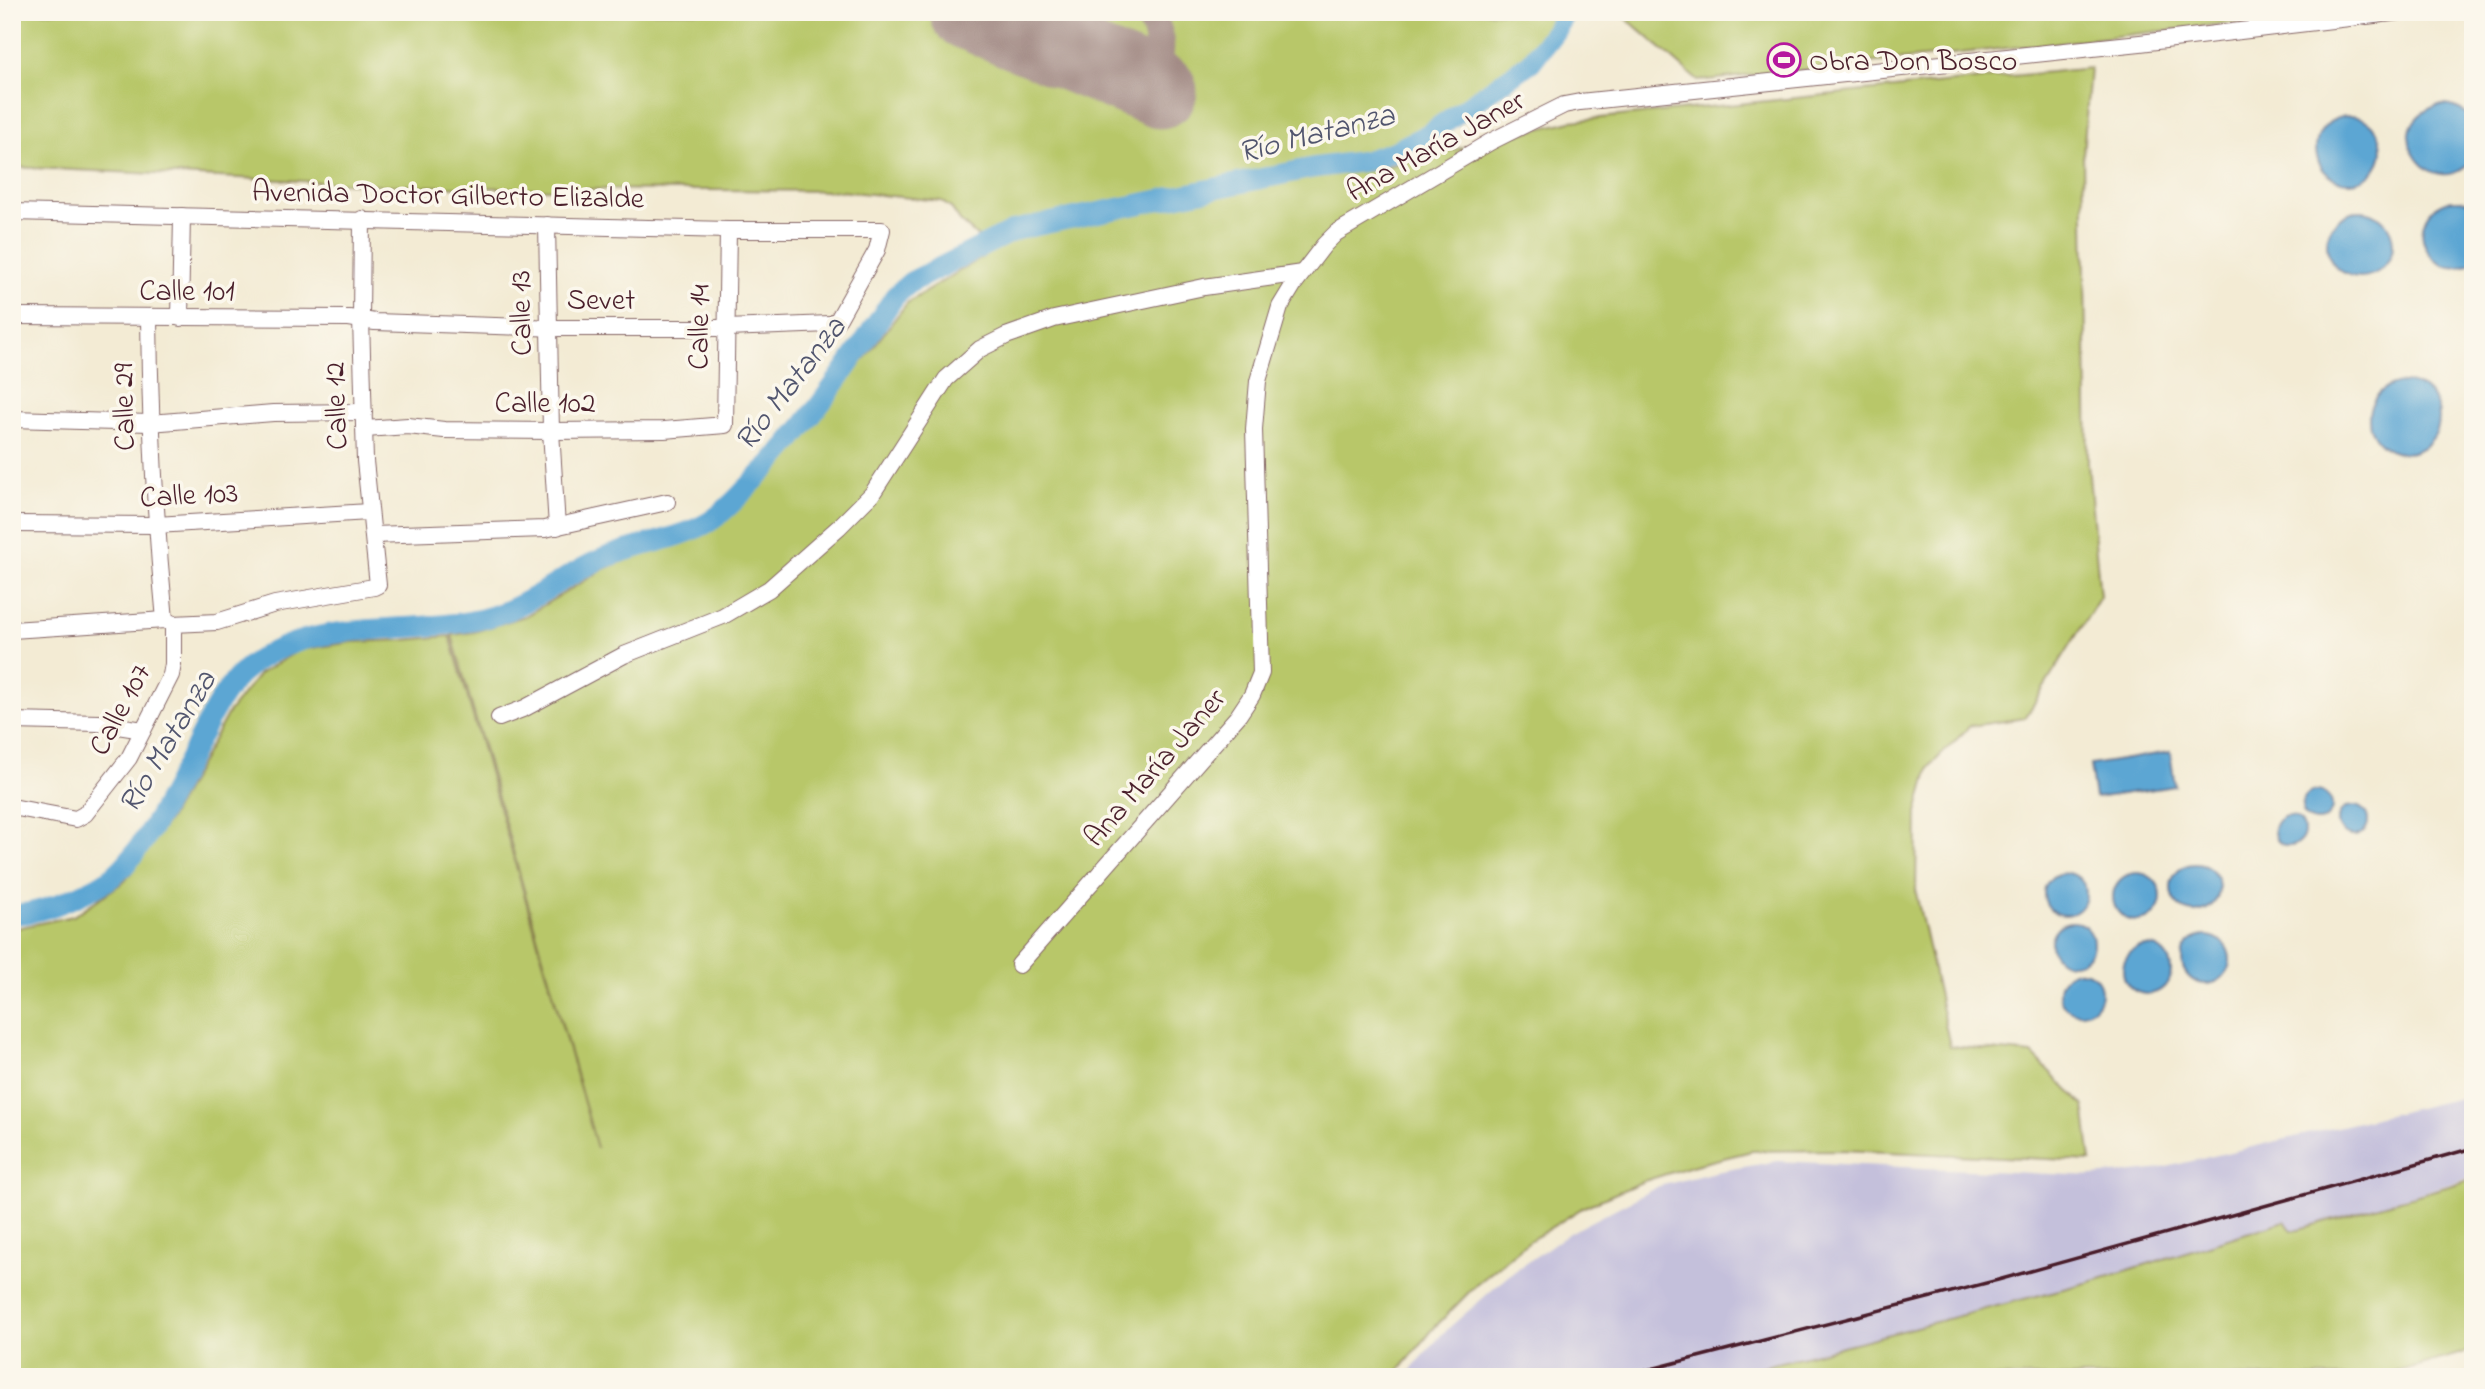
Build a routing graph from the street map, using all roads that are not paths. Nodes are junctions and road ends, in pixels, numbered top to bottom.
1 (2400, 12) edge
2 (12, 212) edge
3 (182, 216) junction
4 (362, 219) junction
5 (547, 225) junction
6 (728, 229) junction
7 (1302, 273) junction
8 (12, 316) edge
9 (149, 318) junction
10 (180, 318) junction
11 (839, 318) joint
12 (361, 319) junction
13 (548, 327) junction
14 (726, 328) junction
15 (363, 412) junction
16 (12, 419) edge
17 (150, 423) junction
18 (724, 425) joint
19 (365, 429) junction
20 (551, 431) junction
21 (667, 502) dead end
22 (369, 512) junction
23 (12, 524) edge
24 (156, 525) junction
25 (557, 527) junction
26 (373, 535) junction
27 (169, 622) junction
28 (12, 630) edge
29 (499, 718) dead end
30 (12, 721) edge
31 (143, 730) junction
32 (12, 807) edge
33 (1019, 965) dead end

1 - 7 street, Ana María Janer
2 - 3 street, Avenida Doctor Gilberto Elizalde
3 - 4 street, Avenida Doctor Gilberto Elizalde
3 - 10 street
4 - 5 street, Avenida Doctor Gilberto Elizalde
4 - 12 street, Calle 12
5 - 6 street, Avenida Doctor Gilberto Elizalde
5 - 13 street, Calle 13
6 - 11 street, Avenida Doctor Gilberto Elizalde
6 - 14 street, Calle 14
7 - 29 street
7 - 33 street, Ana María Janer
8 - 9 street, Calle 101
9 - 10 street, Calle 101
9 - 17 street, Calle 29
10 - 12 street, Calle 101
11 - 14 street, Sevet
12 - 13 street, Sevet
12 - 15 street, Calle 12
13 - 14 street, Sevet
13 - 20 street, Calle 13
14 - 18 street, Calle 14
15 - 17 street
15 - 19 street, Calle 12
16 - 17 street
17 - 24 street, Calle 29
18 - 20 street, Calle 102
19 - 20 street, Calle 102
19 - 22 street, Calle 12
20 - 25 street, Calle 13
21 - 25 street
22 - 24 street, Calle 103
22 - 26 street, Calle 12
23 - 24 street, Calle 103
24 - 27 street, Calle 29
25 - 26 street
26 - 27 street, Calle 12
27 - 28 street
27 - 31 street, Calle 107
30 - 31 street
31 - 32 street, Calle 107

